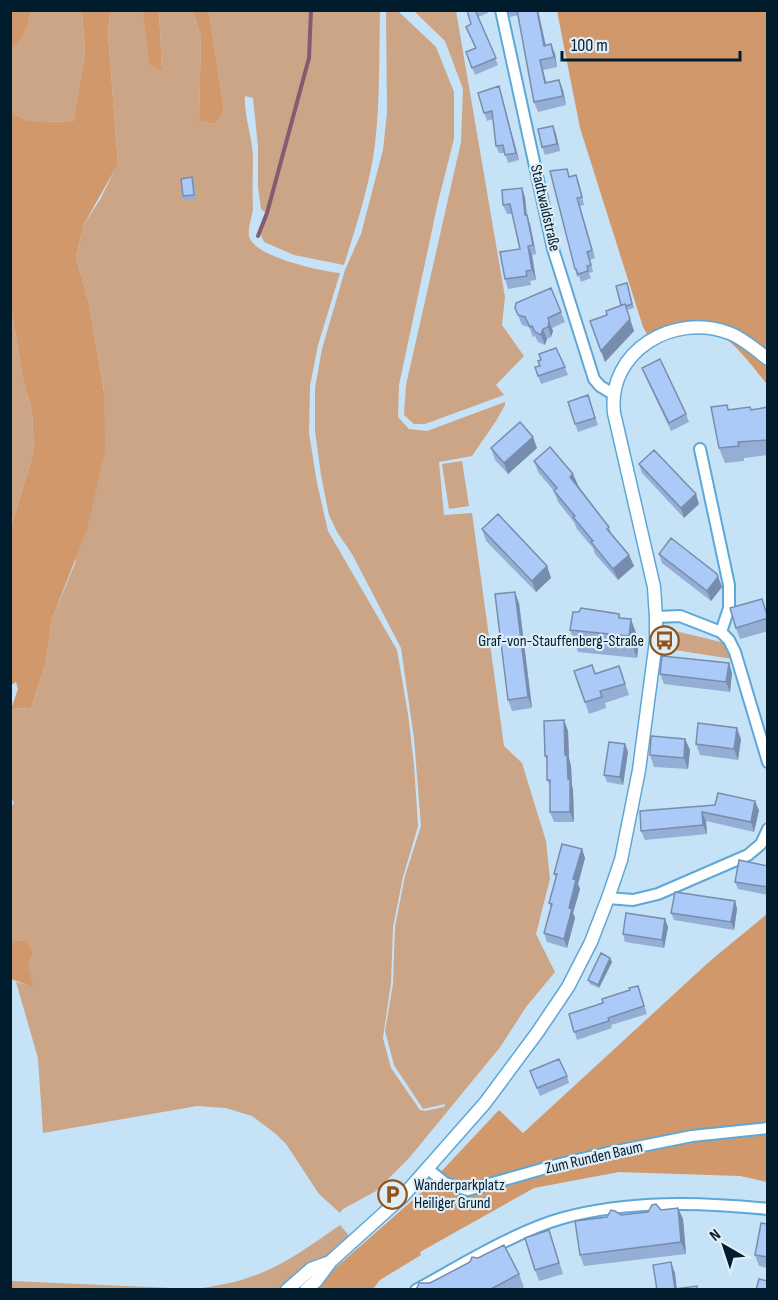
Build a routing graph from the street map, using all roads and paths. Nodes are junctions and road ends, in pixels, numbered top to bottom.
1 (501, 10) edge
2 (768, 359) edge
3 (613, 394) junction
4 (700, 449) dead end
5 (657, 617) junction
6 (721, 632) junction
7 (768, 762) edge
8 (768, 829) edge
9 (608, 898) junction
10 (768, 1128) edge
11 (428, 1168) junction
12 (768, 1209) edge
13 (331, 1262) junction
14 (287, 1290) edge
15 (306, 1290) edge
16 (416, 1290) edge

1 - 3 street, Stadtwaldstraße
2 - 3 street
3 - 5 street
4 - 6 street
5 - 6 street
5 - 9 street
6 - 7 street
8 - 9 street
9 - 11 street
10 - 11 street, Zum Runden Baum
11 - 13 street
12 - 16 street
13 - 14 street
13 - 15 street

